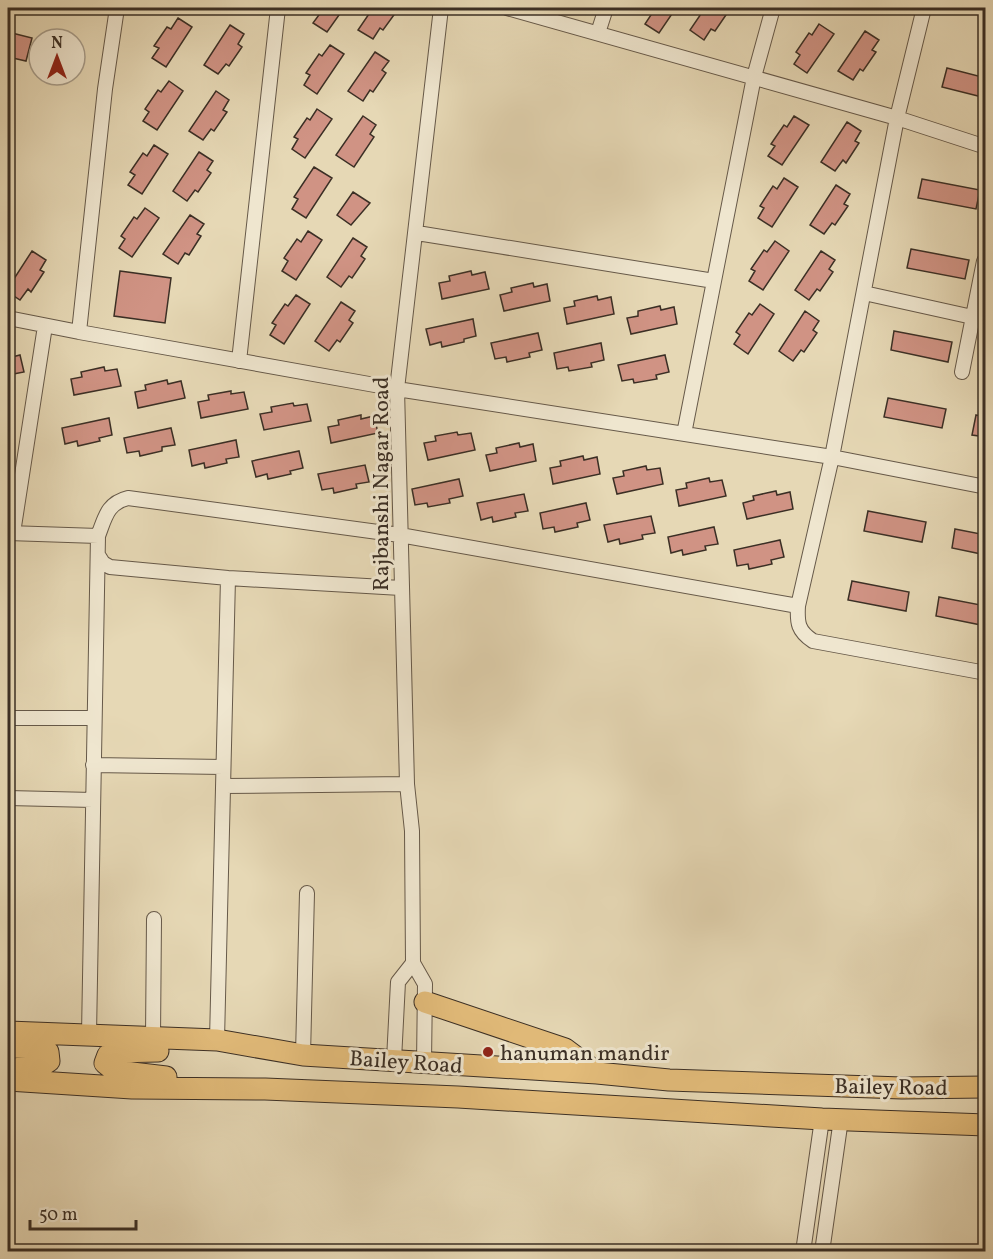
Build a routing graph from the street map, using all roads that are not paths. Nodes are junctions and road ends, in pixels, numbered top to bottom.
1 (117, 8) edge
2 (278, 8) edge
3 (441, 8) edge
4 (507, 8) edge
5 (606, 8) edge
6 (773, 8) edge
7 (924, 8) edge
8 (598, 33) junction
9 (754, 77) junction
10 (897, 118) junction
11 (986, 147) edge
12 (417, 233) junction
13 (984, 261) edge
14 (714, 281) junction
15 (864, 293) junction
16 (8, 318) edge
17 (979, 319) edge
18 (45, 326) junction
19 (79, 332) junction
20 (239, 361) junction
21 (962, 372) dead end
22 (397, 389) junction
23 (684, 434) junction
24 (832, 457) junction
25 (986, 487) edge
26 (10, 533) edge
27 (400, 535) junction
28 (98, 536) junction
29 (98, 555) junction
30 (228, 578) junction
31 (402, 588) junction
32 (798, 606) junction
33 (986, 673) edge
34 (8, 718) edge
35 (94, 718) junction
36 (93, 765) junction
37 (224, 767) junction
38 (408, 784) junction
39 (223, 786) junction
40 (8, 798) edge
41 (93, 800) junction
42 (307, 893) dead end
43 (154, 919) dead end
44 (413, 963) junction
45 (426, 1002) junction
46 (8, 1032) edge
47 (88, 1034) junction
48 (153, 1037) junction
49 (217, 1040) junction
50 (8, 1047) edge
51 (297, 1054) junction
52 (394, 1060) junction
53 (424, 1063) junction
54 (8, 1070) edge
55 (597, 1073) junction
56 (8, 1080) edge
57 (986, 1087) edge
58 (265, 1089) junction
59 (831, 1119) junction
60 (980, 1126) edge
61 (803, 1251) edge
62 (822, 1251) edge

1 - 19 street
2 - 20 street
3 - 12 street, Rajbanshi Nagar Road
4 - 8 street
5 - 8 street
6 - 9 street
7 - 10 street
8 - 9 street
9 - 10 street
9 - 14 street
10 - 11 street
10 - 15 street
12 - 14 street
12 - 22 street, Rajbanshi Nagar Road
13 - 17 street
14 - 23 street
15 - 17 street
15 - 24 street
16 - 18 street
17 - 21 street
18 - 19 street
18 - 26 street
19 - 20 street
20 - 22 street
22 - 23 street
22 - 27 street, Rajbanshi Nagar Road
23 - 24 street
24 - 25 street
24 - 32 street
26 - 28 street
27 - 28 street
27 - 31 street, Rajbanshi Nagar Road
27 - 32 street
28 - 29 street
29 - 30 street
29 - 35 street
30 - 31 street
30 - 37 street
31 - 38 street, Rajbanshi Nagar Road
32 - 33 street
34 - 35 street
35 - 36 street
36 - 37 street
36 - 41 street
37 - 39 street
38 - 39 street
38 - 44 street, Rajbanshi Nagar Road
39 - 49 street
40 - 41 street
41 - 47 street
42 - 51 street
43 - 48 street
44 - 45 street, Rajbanshi Nagar Road
44 - 52 street
45 - 53 street, Rajbanshi Nagar Road
45 - 55 highway
46 - 47 highway, Bailey Road
47 - 48 highway, Bailey Road
48 - 49 highway, Bailey Road
49 - 51 highway, Bailey Road
50 - 54 highway
51 - 52 highway, Bailey Road
51 - 58 highway
52 - 53 highway, Bailey Road
53 - 55 highway, Bailey Road
55 - 57 highway, Bailey Road
56 - 58 highway, Bailey Road
58 - 59 highway, Bailey Road
59 - 60 highway, Bailey Road
59 - 61 street
59 - 62 street

